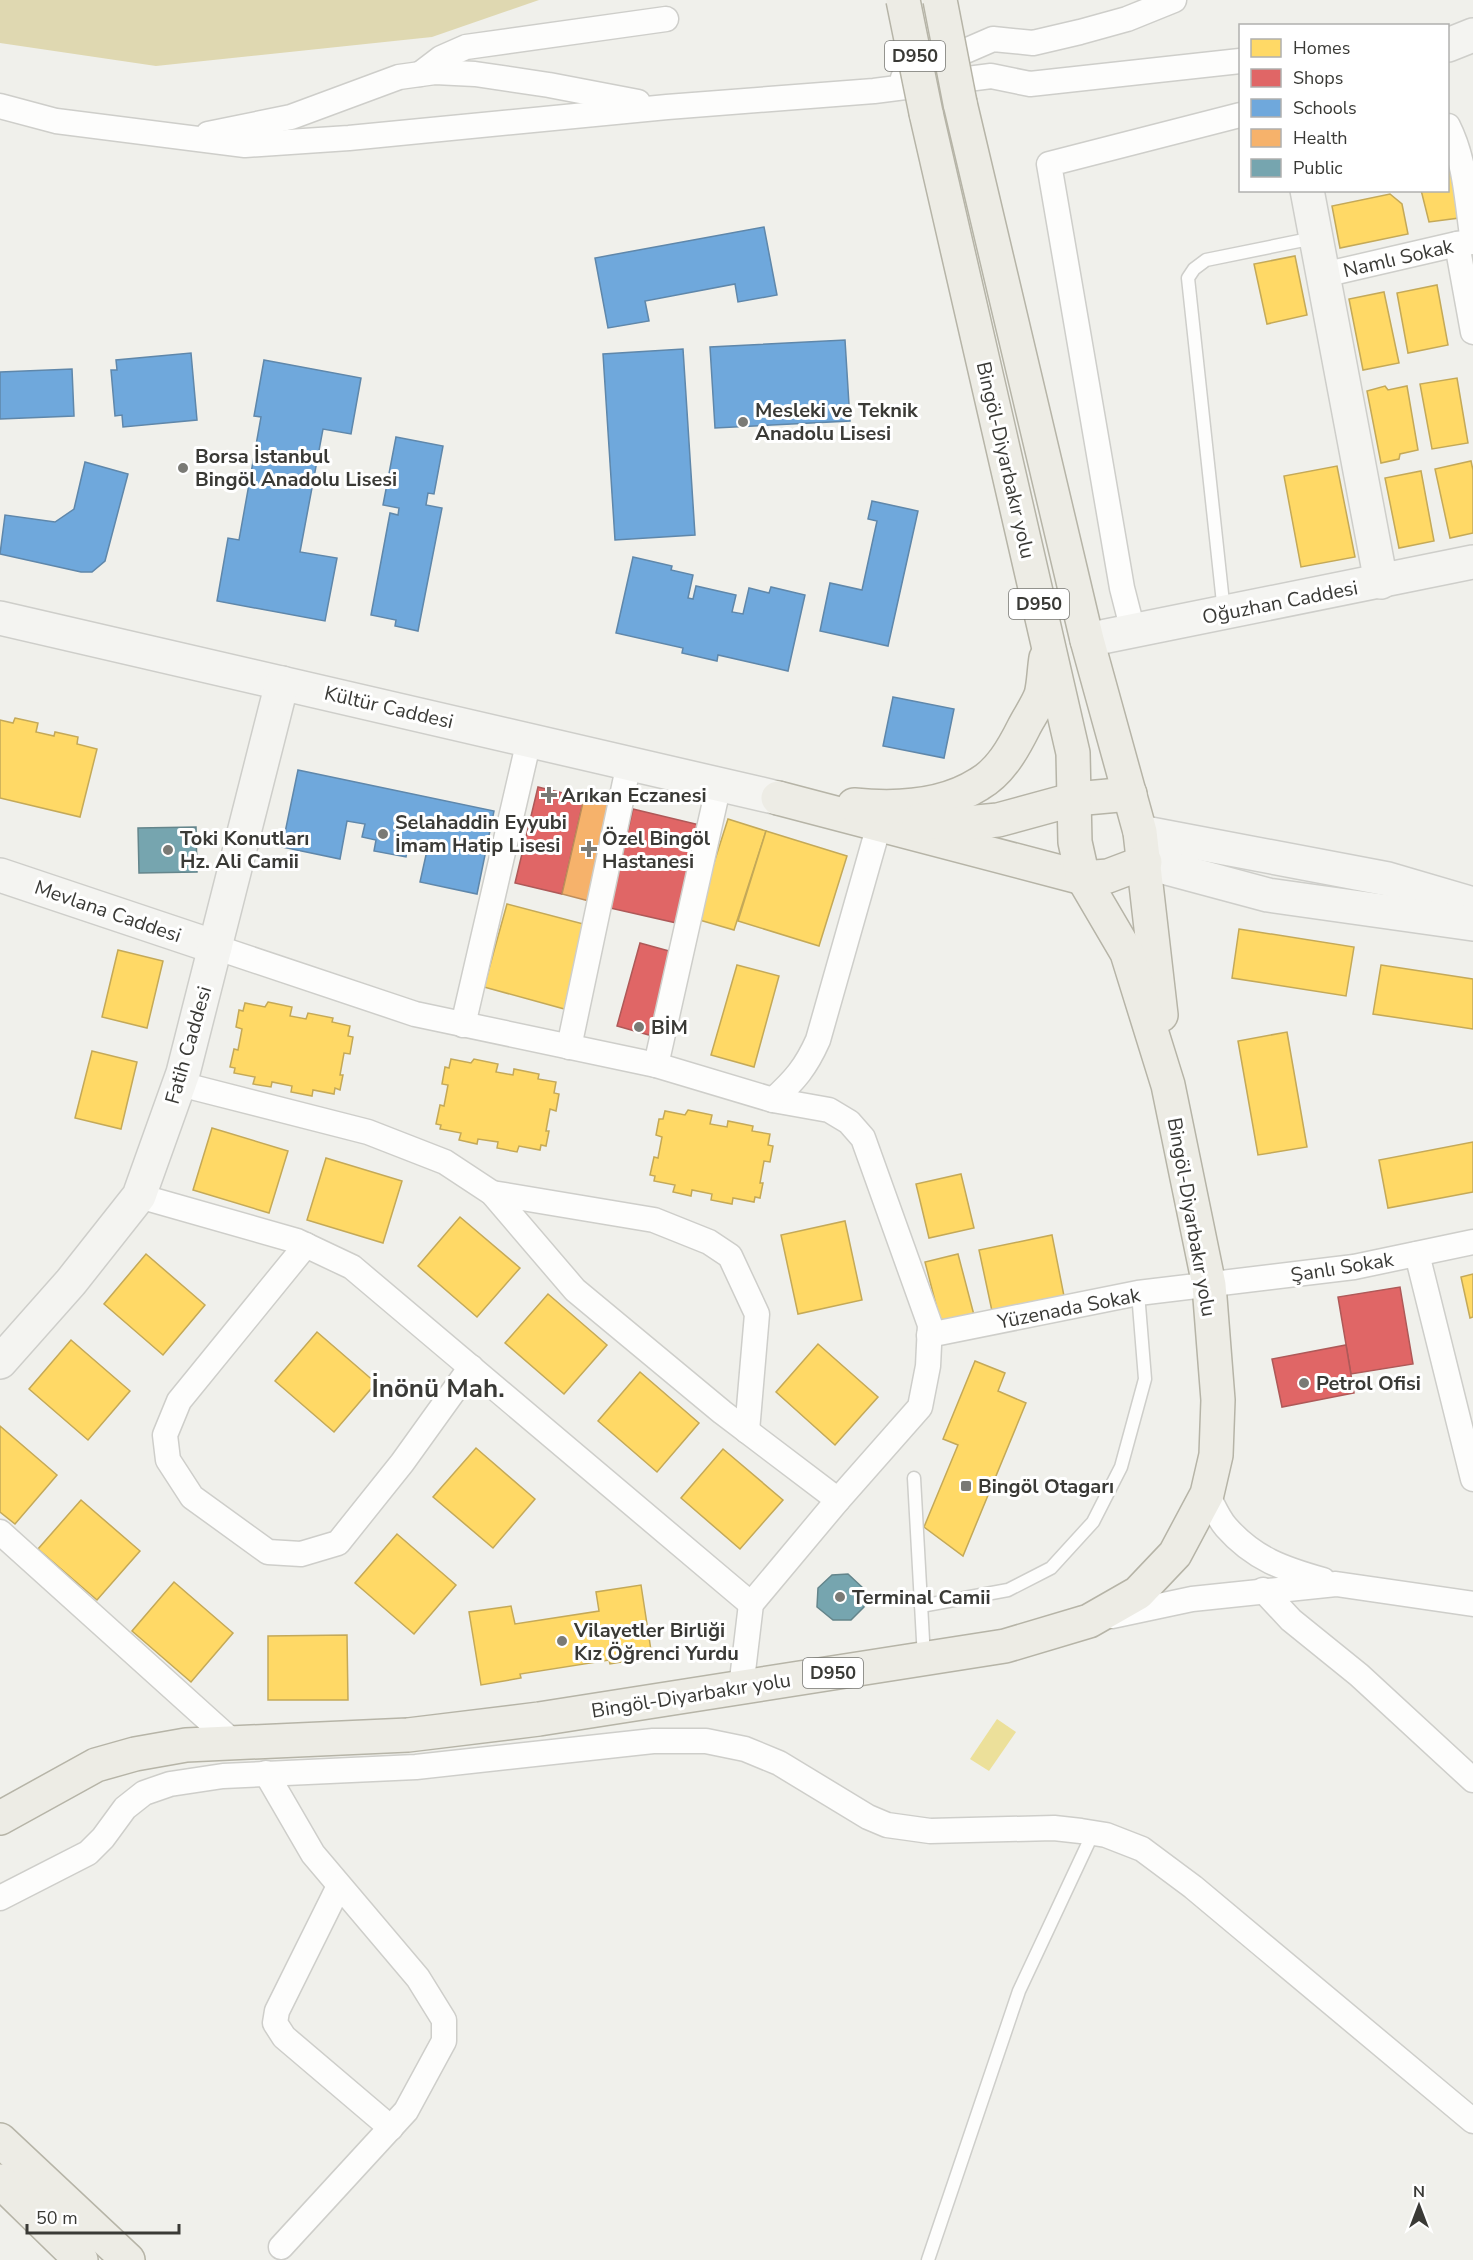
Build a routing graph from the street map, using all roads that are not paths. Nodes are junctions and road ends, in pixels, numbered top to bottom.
1 (903, 0) edge
2 (940, 0) edge
3 (1174, 0) edge
4 (666, 19) dead end
5 (1473, 35) edge
6 (1449, 45) edge
7 (1239, 61) edge
8 (419, 74) junction
9 (874, 91) junction
10 (0, 106) edge
11 (667, 108) junction
12 (1239, 115) edge
13 (1449, 128) edge
14 (188, 138) junction
15 (1307, 192) edge
16 (1316, 238) junction
17 (1468, 243) edge
18 (1323, 275) junction
19 (1473, 332) edge
20 (1473, 562) edge
21 (1381, 582) junction
22 (1224, 613) junction
23 (0, 618) edge
24 (1133, 631) junction
25 (1087, 640) junction
26 (1048, 644) junction
27 (282, 683) junction
28 (529, 740) junction
29 (629, 763) junction
30 (719, 784) junction
31 (1130, 794) junction
32 (778, 798) junction
33 (1075, 800) junction
34 (879, 825) junction
35 (1143, 847) junction
36 (0, 875) edge
37 (1083, 878) junction
38 (1473, 904) edge
39 (1473, 924) edge
40 (215, 947) junction
41 (463, 1025) junction
42 (568, 1047) junction
43 (656, 1065) junction
44 (180, 1084) junction
45 (1168, 1085) junction
46 (773, 1100) junction
47 (492, 1193) junction
48 (139, 1196) junction
49 (1473, 1242) edge
50 (306, 1245) junction
51 (1417, 1254) junction
52 (1209, 1285) junction
53 (1138, 1293) junction
54 (929, 1335) junction
55 (0, 1362) edge
56 (471, 1367) junction
57 (747, 1431) junction
58 (914, 1478) dead end
59 (1473, 1479) edge
60 (1207, 1494) junction
61 (838, 1500) junction
62 (0, 1532) edge
63 (1336, 1584) junction
64 (1263, 1590) junction
65 (751, 1604) junction
66 (1473, 1604) edge
67 (921, 1606) junction
68 (1089, 1621) junction
69 (924, 1659) junction
70 (741, 1688) junction
71 (233, 1742) junction
72 (266, 1773) junction
73 (1473, 1780) edge
74 (0, 1818) edge
75 (1093, 1833) junction
76 (339, 1886) junction
77 (0, 1898) edge
78 (1473, 2121) edge
79 (391, 2128) junction
80 (0, 2140) edge
81 (0, 2181) edge
82 (281, 2247) dead end
83 (81, 2260) edge
84 (128, 2260) edge
85 (928, 2260) edge

1 - 26 main road, Bingöl-Diyarbakır yolu / D950, bridge
2 - 25 main road, Bingöl-Diyarbakır yolu / D950, bridge
3 - 9 street
4 - 8 street
5 - 6 street
7 - 9 street
8 - 11 street
8 - 14 street
9 - 11 street
10 - 14 street
11 - 14 street
12 - 24 street
13 - 17 street
15 - 16 street
16 - 18 street
16 - 22 lane
17 - 18 street, Namlı Sokak
17 - 19 street
18 - 21 street
20 - 21 street, Oğuzhan Caddesi
21 - 22 street, Oğuzhan Caddesi
22 - 24 street, Oğuzhan Caddesi
23 - 27 street, Kültür Caddesi
24 - 25 street, Oğuzhan Caddesi
25 - 31 main road, Bingöl-Diyarbakır yolu / D950
26 - 32 main road
26 - 33 main road, Bingöl-Diyarbakır yolu / D950
27 - 28 street, Kültür Caddesi
27 - 40 street, Fatih Caddesi
28 - 29 street, Kültür Caddesi
28 - 41 street
29 - 30 street, Kültür Caddesi
29 - 42 street
30 - 32 street, Kültür Caddesi
30 - 43 street
31 - 33 main road
31 - 35 main road, Bingöl-Diyarbakır yolu / D950
32 - 33 main road
32 - 34 main road
33 - 37 main road, Bingöl-Diyarbakır yolu / D950
34 - 37 main road
34 - 46 street
35 - 37 main road
35 - 38 street
35 - 39 street
35 - 45 main road, Bingöl-Diyarbakır yolu / D950
36 - 40 street, Mevlana Caddesi
37 - 45 main road, Bingöl-Diyarbakır yolu / D950
40 - 41 street
40 - 44 street, Fatih Caddesi
41 - 42 street
42 - 43 street
43 - 46 street
44 - 47 street
44 - 48 street, Fatih Caddesi
45 - 52 main road, Bingöl-Diyarbakır yolu / D950
46 - 54 street
47 - 57 street
47 - 57 street
48 - 50 street
48 - 55 street, Fatih Caddesi
49 - 51 street, Şanlı Sokak
50 - 56 street
50 - 56 street
51 - 52 street, Şanlı Sokak
51 - 59 street
52 - 53 street, Yüzenada Sokak
52 - 60 main road, Bingöl-Diyarbakır yolu / D950
53 - 54 street, Yüzenada Sokak
53 - 67 lane
54 - 61 street
56 - 65 street
57 - 61 street
58 - 67 lane
60 - 63 street
60 - 68 main road, Bingöl-Diyarbakır yolu / D950
61 - 65 street
62 - 71 street
63 - 64 street
63 - 66 street
64 - 68 street
64 - 73 street
65 - 70 street
67 - 69 lane
68 - 69 main road, Bingöl-Diyarbakır yolu / D950
69 - 70 main road, Bingöl-Diyarbakır yolu / D950
70 - 71 main road, Bingöl-Diyarbakır yolu / D950
71 - 74 main road, Bingöl-Diyarbakır yolu / D950
72 - 75 street
72 - 76 street
72 - 77 street
75 - 78 street
75 - 85 lane
76 - 79 street
76 - 79 street
79 - 82 street
80 - 84 main road
81 - 83 main road

